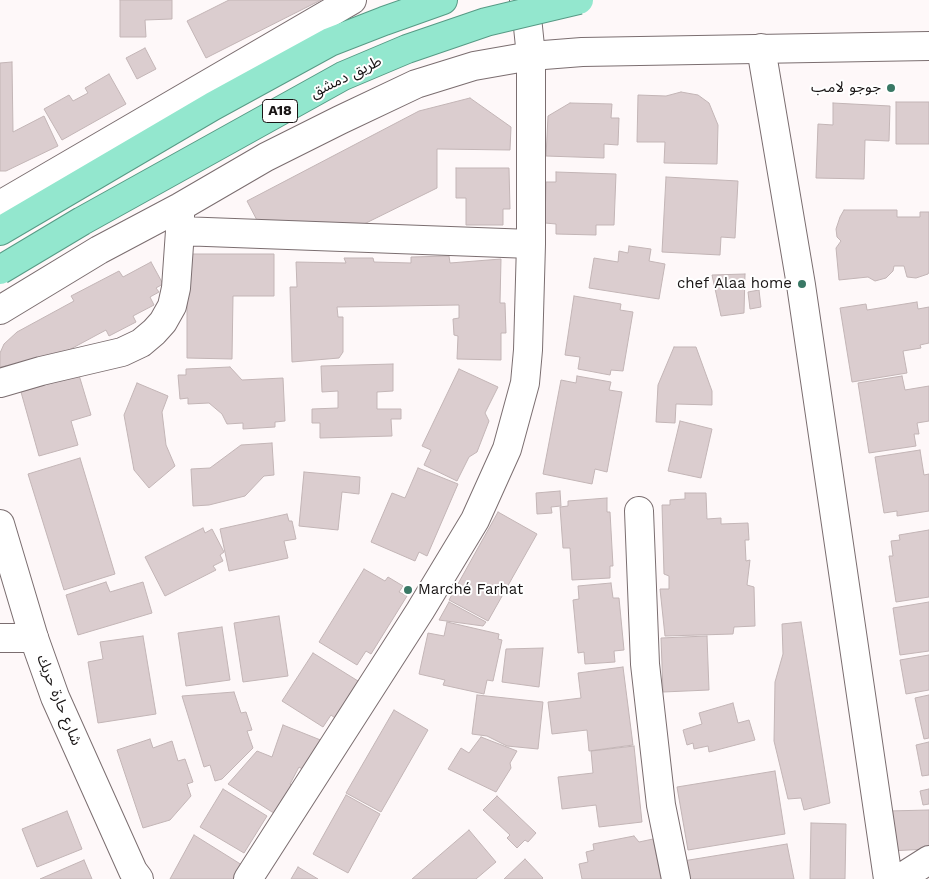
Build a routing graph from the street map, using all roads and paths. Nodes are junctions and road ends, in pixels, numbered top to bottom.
1 (352, 0) edge
2 (443, 0) edge
3 (524, 0) edge
4 (579, 0) edge
5 (929, 46) edge
6 (761, 48) junction
7 (531, 56) junction
8 (0, 188) edge
9 (27, 189) junction
10 (0, 204) edge
11 (180, 219) junction
12 (0, 232) edge
13 (531, 244) junction
14 (0, 270) edge
15 (0, 310) edge
16 (0, 383) edge
17 (639, 511) dead end
18 (0, 524) edge
19 (0, 638) edge
20 (34, 638) junction
21 (929, 860) edge
22 (259, 868) edge
23 (135, 876) edge
24 (248, 879) edge
25 (676, 879) edge
26 (888, 879) edge
27 (899, 879) edge

1 - 9 street
2 - 12 highway, A18
3 - 7 street
4 - 14 highway, طريق دمشق / A18, bridge
5 - 6 street
6 - 7 street
6 - 26 street
7 - 11 street
7 - 13 street
8 - 9 street
9 - 10 street
11 - 13 street
11 - 15 street
11 - 16 street
13 - 22 street
17 - 25 street
18 - 20 street, شارع حارة حريك
19 - 20 street
20 - 23 street, شارع حارة حريك
21 - 27 street
22 - 24 street

